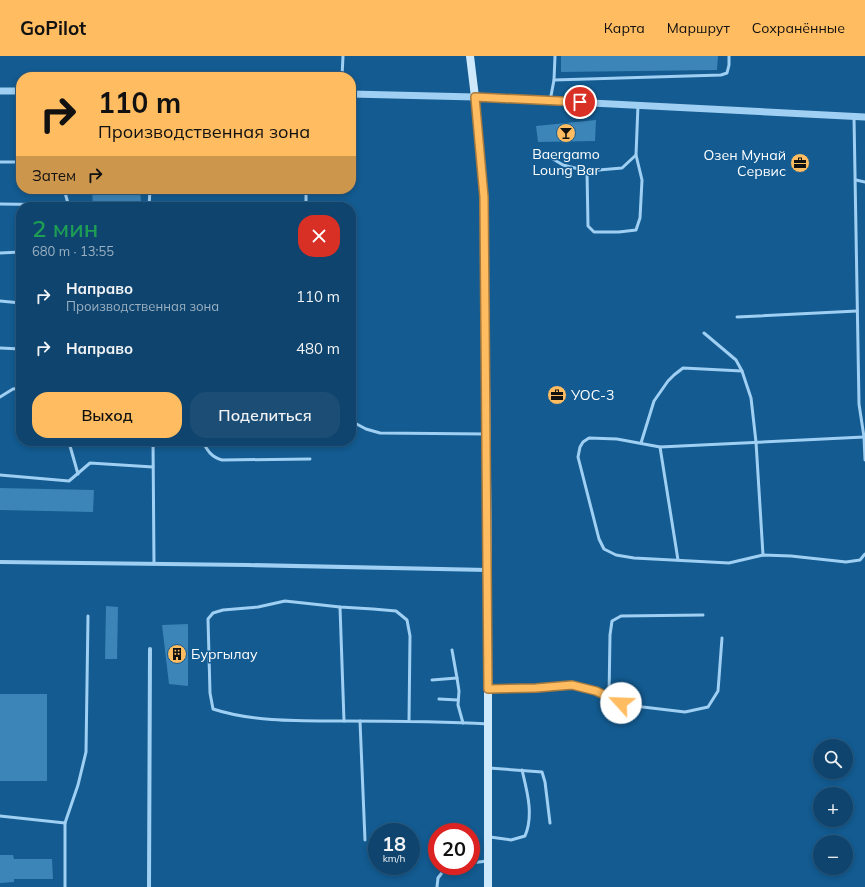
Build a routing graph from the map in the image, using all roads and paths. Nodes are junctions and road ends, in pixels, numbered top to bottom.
1 (343, 56) edge
2 (470, 56) edge
3 (555, 56) edge
4 (730, 56) edge
5 (342, 72) edge
6 (554, 80) junction
7 (0, 91) edge
8 (16, 91) edge
9 (356, 94) edge
10 (475, 97) junction
11 (550, 101) junction
12 (638, 105) junction
13 (854, 117) junction
14 (865, 118) edge
15 (636, 155) junction
16 (548, 156) dead end
17 (0, 162) edge
18 (16, 162) edge
19 (586, 171) junction
20 (856, 180) junction
21 (865, 182) edge
22 (0, 204) edge
23 (16, 204) edge
24 (0, 252) edge
25 (16, 252) edge
26 (0, 301) edge
27 (16, 303) edge
28 (857, 311) junction
29 (736, 318) dead end
30 (704, 333) dead end
31 (0, 348) edge
32 (16, 349) edge
33 (742, 371) junction
34 (16, 389) edge
35 (0, 397) edge
36 (356, 424) edge
37 (486, 434) junction
38 (864, 437) junction
39 (756, 442) junction
40 (640, 443) junction
41 (70, 446) edge
42 (153, 446) edge
43 (205, 446) edge
44 (660, 447) junction
45 (310, 460) dead end
46 (865, 460) edge
47 (153, 467) junction
48 (78, 474) junction
49 (0, 475) edge
50 (865, 554) edge
51 (763, 555) junction
52 (678, 560) junction
53 (0, 562) edge
54 (154, 564) junction
55 (488, 570) junction
56 (340, 607) junction
57 (703, 615) dead end
58 (88, 616) dead end
59 (722, 638) dead end
60 (150, 649) dead end
61 (452, 650) dead end
62 (458, 678) junction
63 (432, 680) dead end
64 (488, 689) junction
65 (609, 697) junction
66 (439, 698) dead end
67 (458, 700) junction
68 (344, 721) junction
69 (360, 721) junction
70 (409, 721) junction
71 (463, 723) junction
72 (488, 724) junction
73 (488, 768) junction
74 (522, 770) junction
75 (0, 816) edge
76 (65, 823) junction
77 (550, 823) dead end
78 (488, 837) junction
79 (365, 840) dead end
80 (487, 861) junction
81 (480, 862) edge
82 (440, 875) edge
83 (65, 887) edge
84 (149, 887) edge
85 (437, 887) edge
86 (488, 887) edge

1 - 5 lane
2 - 10 main road
3 - 6 lane
4 - 6 lane
6 - 11 lane
7 - 8 street
9 - 10 street
10 - 11 street
10 - 37 main road
11 - 12 street
12 - 13 street
12 - 15 lane
13 - 14 street
13 - 20 lane
15 - 19 lane
15 - 19 lane
16 - 19 lane
17 - 18 lane
20 - 21 lane
20 - 28 lane
22 - 23 lane
24 - 25 lane
26 - 27 lane
28 - 29 lane
28 - 38 lane
30 - 33 lane
31 - 32 lane
33 - 39 lane
33 - 40 lane
34 - 35 lane
36 - 37 lane
37 - 55 main road
38 - 39 lane
38 - 46 lane
39 - 44 lane
39 - 51 lane
40 - 44 lane
40 - 52 lane
41 - 48 lane
42 - 47 lane
43 - 45 lane
44 - 52 lane
47 - 48 lane
47 - 54 lane
48 - 49 lane
50 - 51 lane
51 - 52 lane
53 - 54 street
54 - 55 street
55 - 64 main road
56 - 68 lane
56 - 68 lane
56 - 70 lane
57 - 65 lane
58 - 76 lane
59 - 65 lane
60 - 84 street
61 - 62 lane
62 - 63 lane
62 - 67 lane
64 - 65 lane
64 - 72 main road
66 - 67 lane
67 - 71 lane
68 - 69 lane
69 - 70 lane
69 - 79 lane
70 - 71 lane
71 - 72 lane
72 - 73 main road
73 - 74 lane
73 - 78 main road
74 - 77 lane
74 - 78 lane
75 - 76 lane
76 - 83 lane
78 - 80 main road
80 - 81 lane
80 - 86 main road
82 - 85 lane

